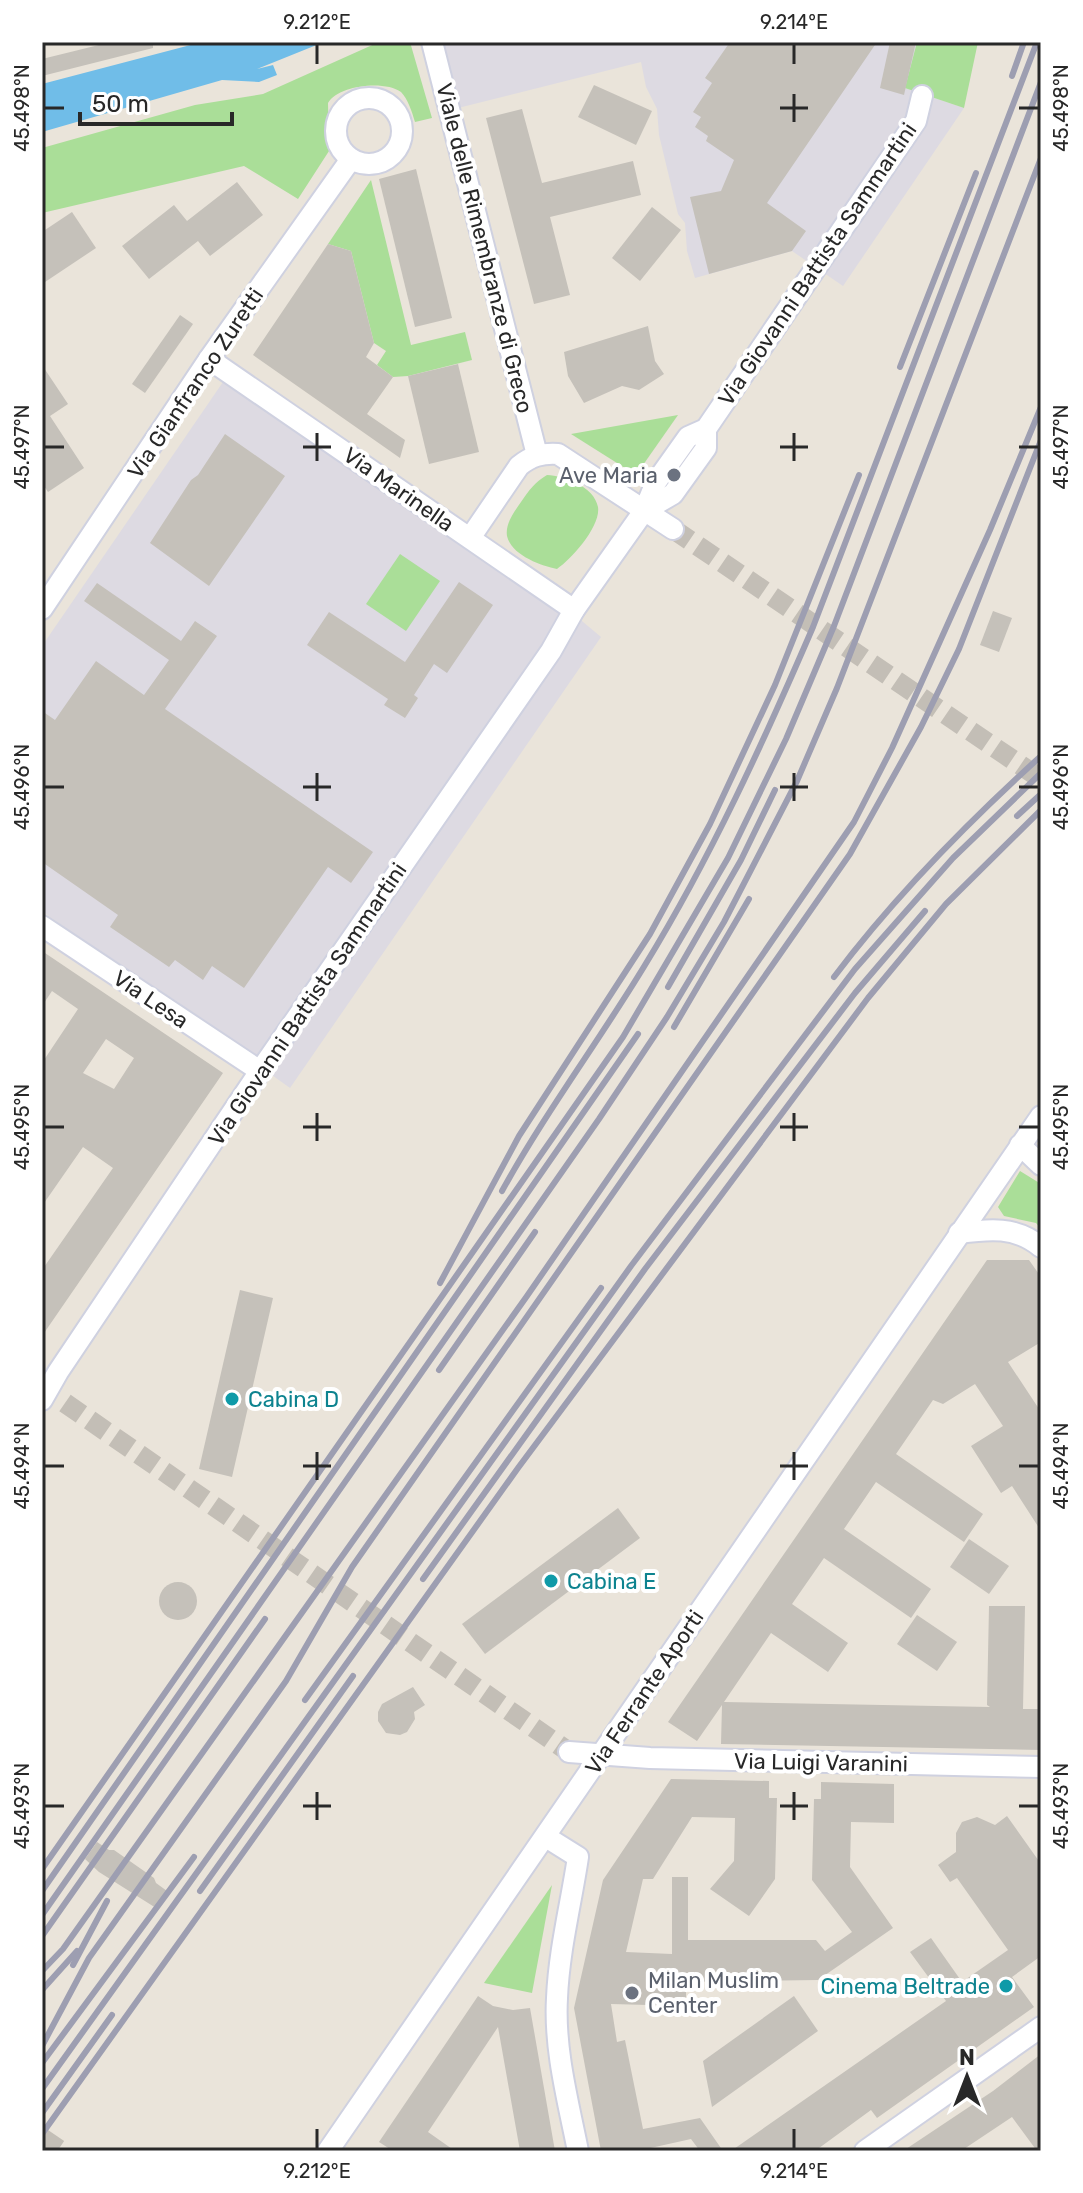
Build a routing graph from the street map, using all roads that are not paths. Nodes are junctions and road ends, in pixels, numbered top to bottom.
1 (432, 42) edge
2 (922, 96) dead end
3 (351, 159) dead end
4 (209, 359) junction
5 (537, 455) junction
6 (644, 511) junction
7 (673, 529) tunnel mouth
8 (470, 538) junction
9 (42, 609) edge
10 (574, 610) junction
11 (42, 926) edge
12 (260, 1071) junction
13 (1041, 1116) edge
14 (1020, 1145) junction
15 (1041, 1165) edge
16 (959, 1233) junction
17 (1041, 1247) edge
18 (45, 1395) edge
19 (65, 1403) tunnel mouth
20 (569, 1752) tunnel mouth
21 (602, 1754) junction
22 (1041, 1767) edge
23 (546, 1837) junction
24 (1041, 2027) edge
25 (328, 2151) edge
26 (578, 2151) edge
27 (865, 2151) edge

1 - 5 street, Viale delle Rimembranze di Greco
2 - 6 street, Via Giovanni Battista Sammartini
3 - 4 street, Via Gianfranco Zuretti
4 - 8 street, Via Marinella
4 - 9 street, Via Gianfranco Zuretti
5 - 6 street
5 - 8 street
6 - 7 street
6 - 10 street, Via Giovanni Battista Sammartini
8 - 10 street, Via Marinella
10 - 12 street, Via Giovanni Battista Sammartini
11 - 12 street, Via Lesa
12 - 18 street, Via Giovanni Battista Sammartini
13 - 14 street, Via Ferrante Aporti
14 - 15 street
14 - 16 street, Via Ferrante Aporti
16 - 17 street
16 - 21 street, Via Ferrante Aporti
18 - 19 street
20 - 21 street, Via Luigi Varanini
21 - 22 street, Via Luigi Varanini
21 - 23 street, Via Ferrante Aporti
23 - 25 street, Via Ferrante Aporti
23 - 26 street
24 - 27 street

